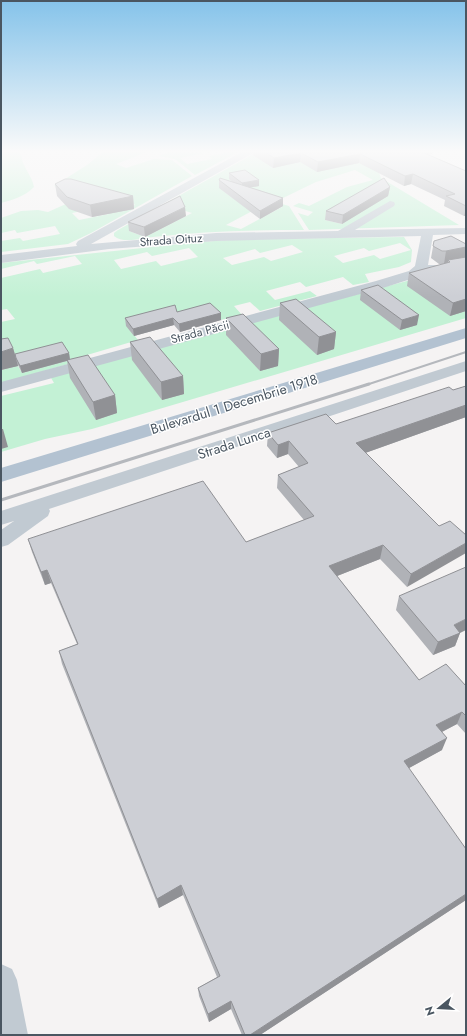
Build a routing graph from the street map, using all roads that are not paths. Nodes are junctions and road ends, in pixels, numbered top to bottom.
1 (163, 200) edge
2 (390, 204) dead end
3 (466, 231) edge
4 (428, 232) junction
5 (342, 233) junction
6 (102, 234) junction
7 (109, 245) junction
8 (70, 250) junction
9 (1, 258) edge
10 (466, 264) edge
11 (421, 268) junction
12 (466, 333) edge
13 (465, 367) edge
14 (1, 387) edge
15 (1, 475) edge
16 (55, 501) junction
17 (1, 518) edge
18 (1, 540) edge
19 (1, 980) edge
20 (12, 1035) edge

1 - 6 street
2 - 5 street, Strada Oituz
3 - 4 street, Strada Oituz
4 - 5 street, Strada Oituz
4 - 11 street
5 - 7 street, Strada Oituz
6 - 7 street
6 - 8 street
7 - 8 street, Strada Oituz
8 - 9 street, Strada Oituz
10 - 11 street
11 - 14 street, Strada Păcii
12 - 15 main road, Bulevardul 1 Decembrie 1918
13 - 16 street, Strada Lunca
16 - 17 street, Strada Lunca
16 - 18 street
19 - 20 street

